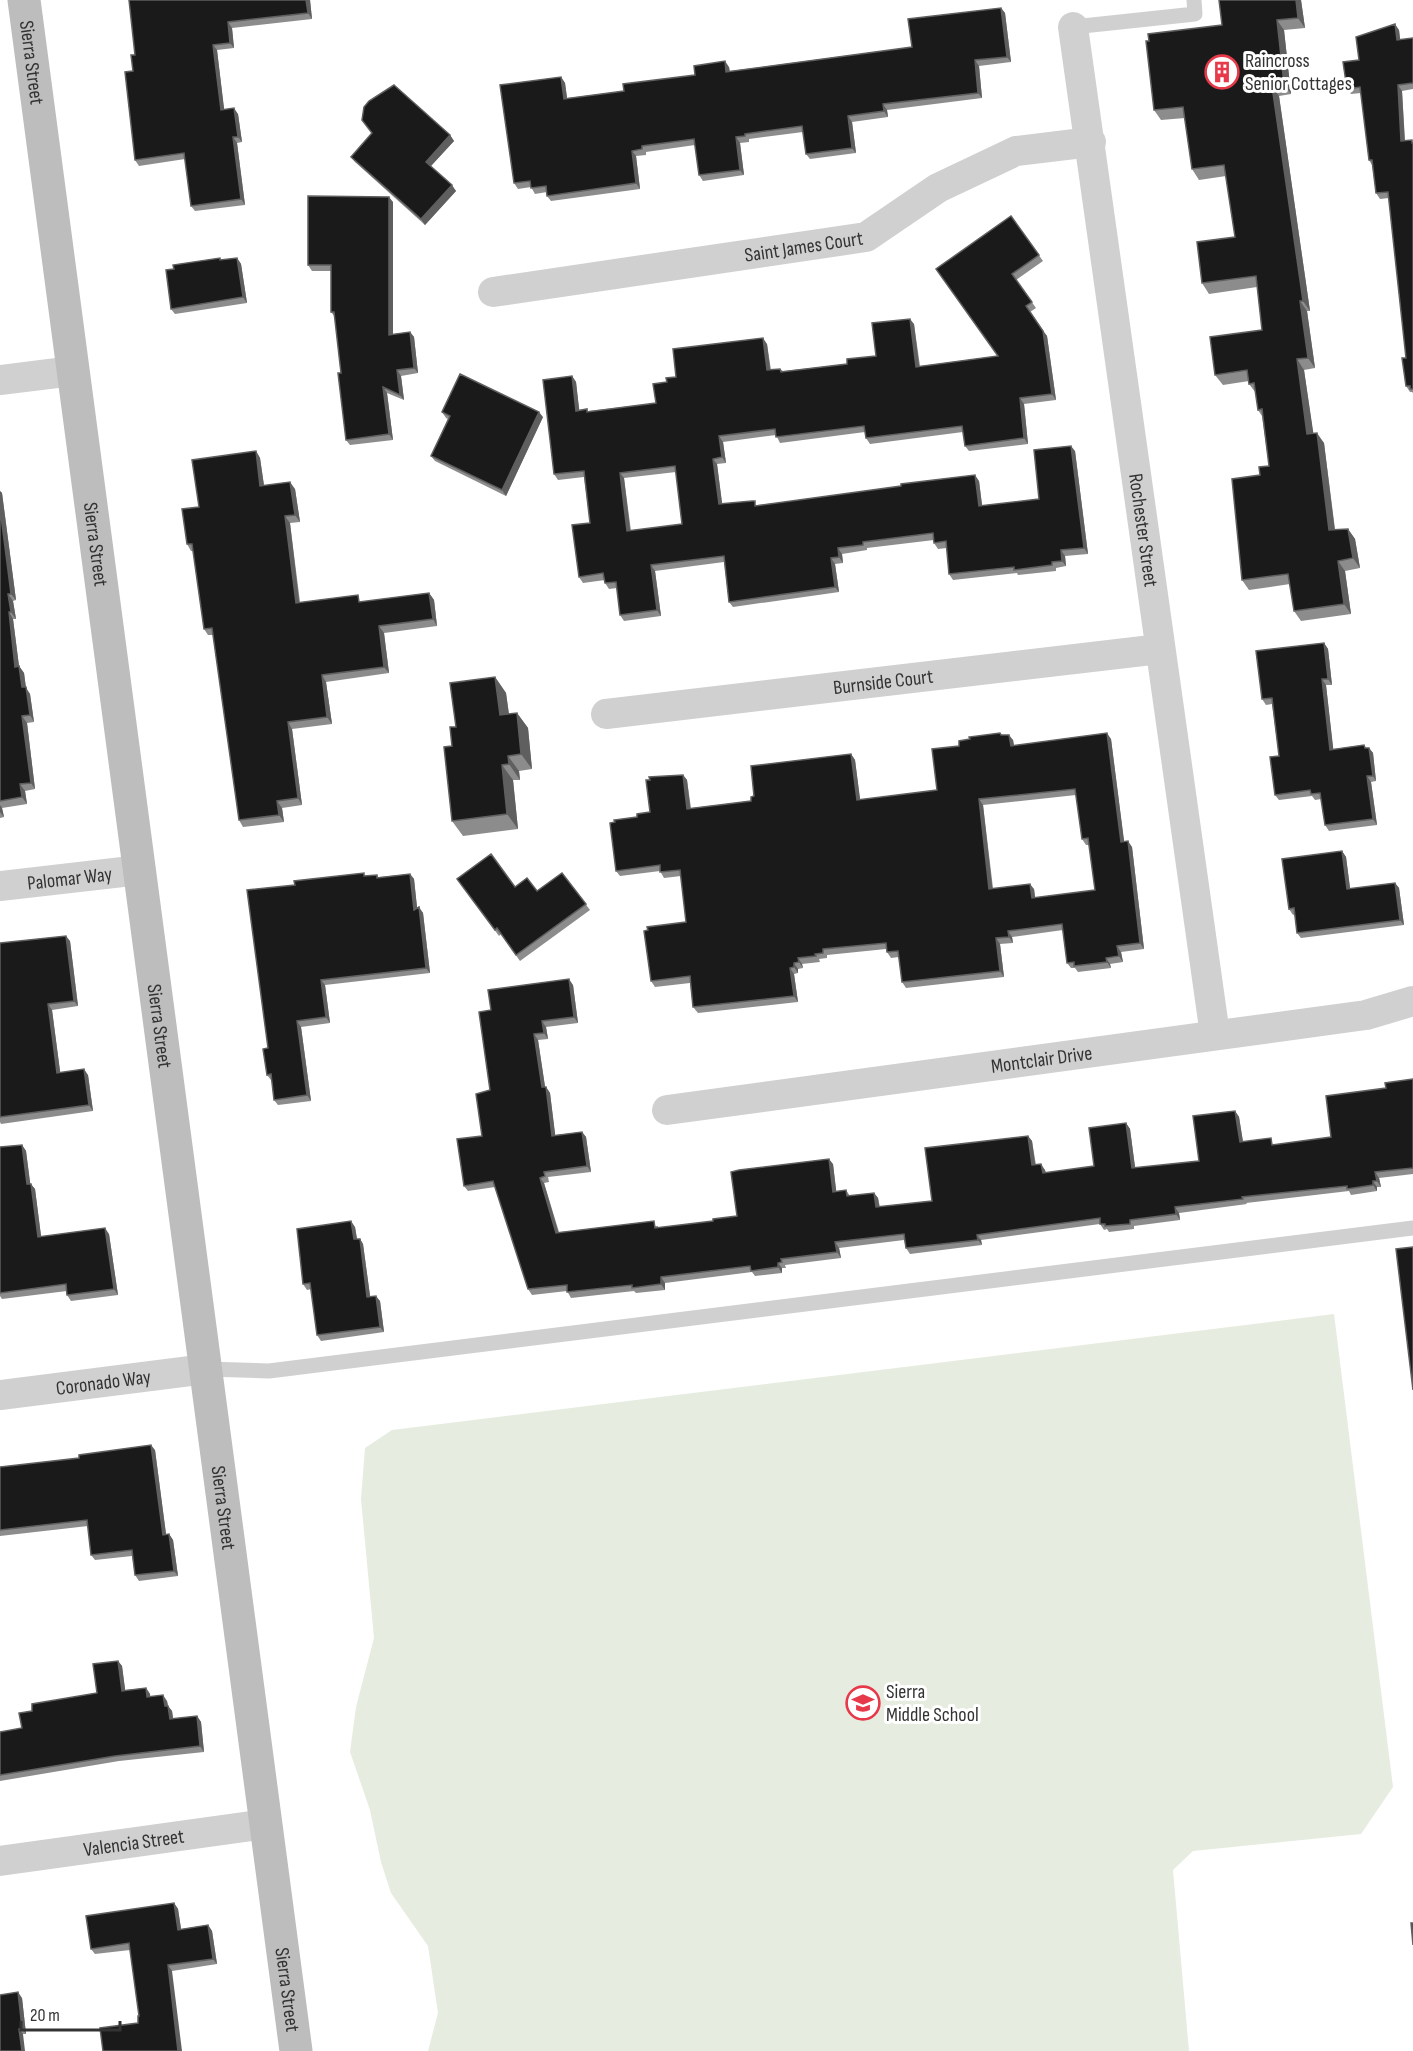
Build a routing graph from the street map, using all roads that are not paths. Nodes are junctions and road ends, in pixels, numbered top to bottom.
1 (24, 0) edge
2 (1194, 0) edge
3 (1074, 27) joint
4 (1091, 142) junction
5 (493, 292) dead end
6 (73, 371) junction
7 (0, 380) edge
8 (1160, 649) junction
9 (606, 714) dead end
10 (140, 870) junction
11 (0, 886) edge
12 (1413, 1000) edge
13 (1215, 1035) junction
14 (667, 1110) dead end
15 (1413, 1228) edge
16 (206, 1368) junction
17 (0, 1395) edge
18 (266, 1824) junction
19 (0, 1861) edge
20 (296, 2051) edge

1 - 6 street, Sierra Street
2 - 3 lane
3 - 4 street, Rochester Street
4 - 5 street, Saint James Court
4 - 8 street, Rochester Street
6 - 7 street
6 - 10 street, Sierra Street
8 - 9 street, Burnside Court
8 - 13 street, Rochester Street
10 - 11 street, Palomar Way
10 - 16 street, Sierra Street
12 - 13 street, Montclair Drive
13 - 14 street, Montclair Drive
15 - 16 lane
16 - 17 street, Coronado Way
16 - 18 street, Sierra Street
18 - 19 street, Valencia Street
18 - 20 street, Sierra Street

